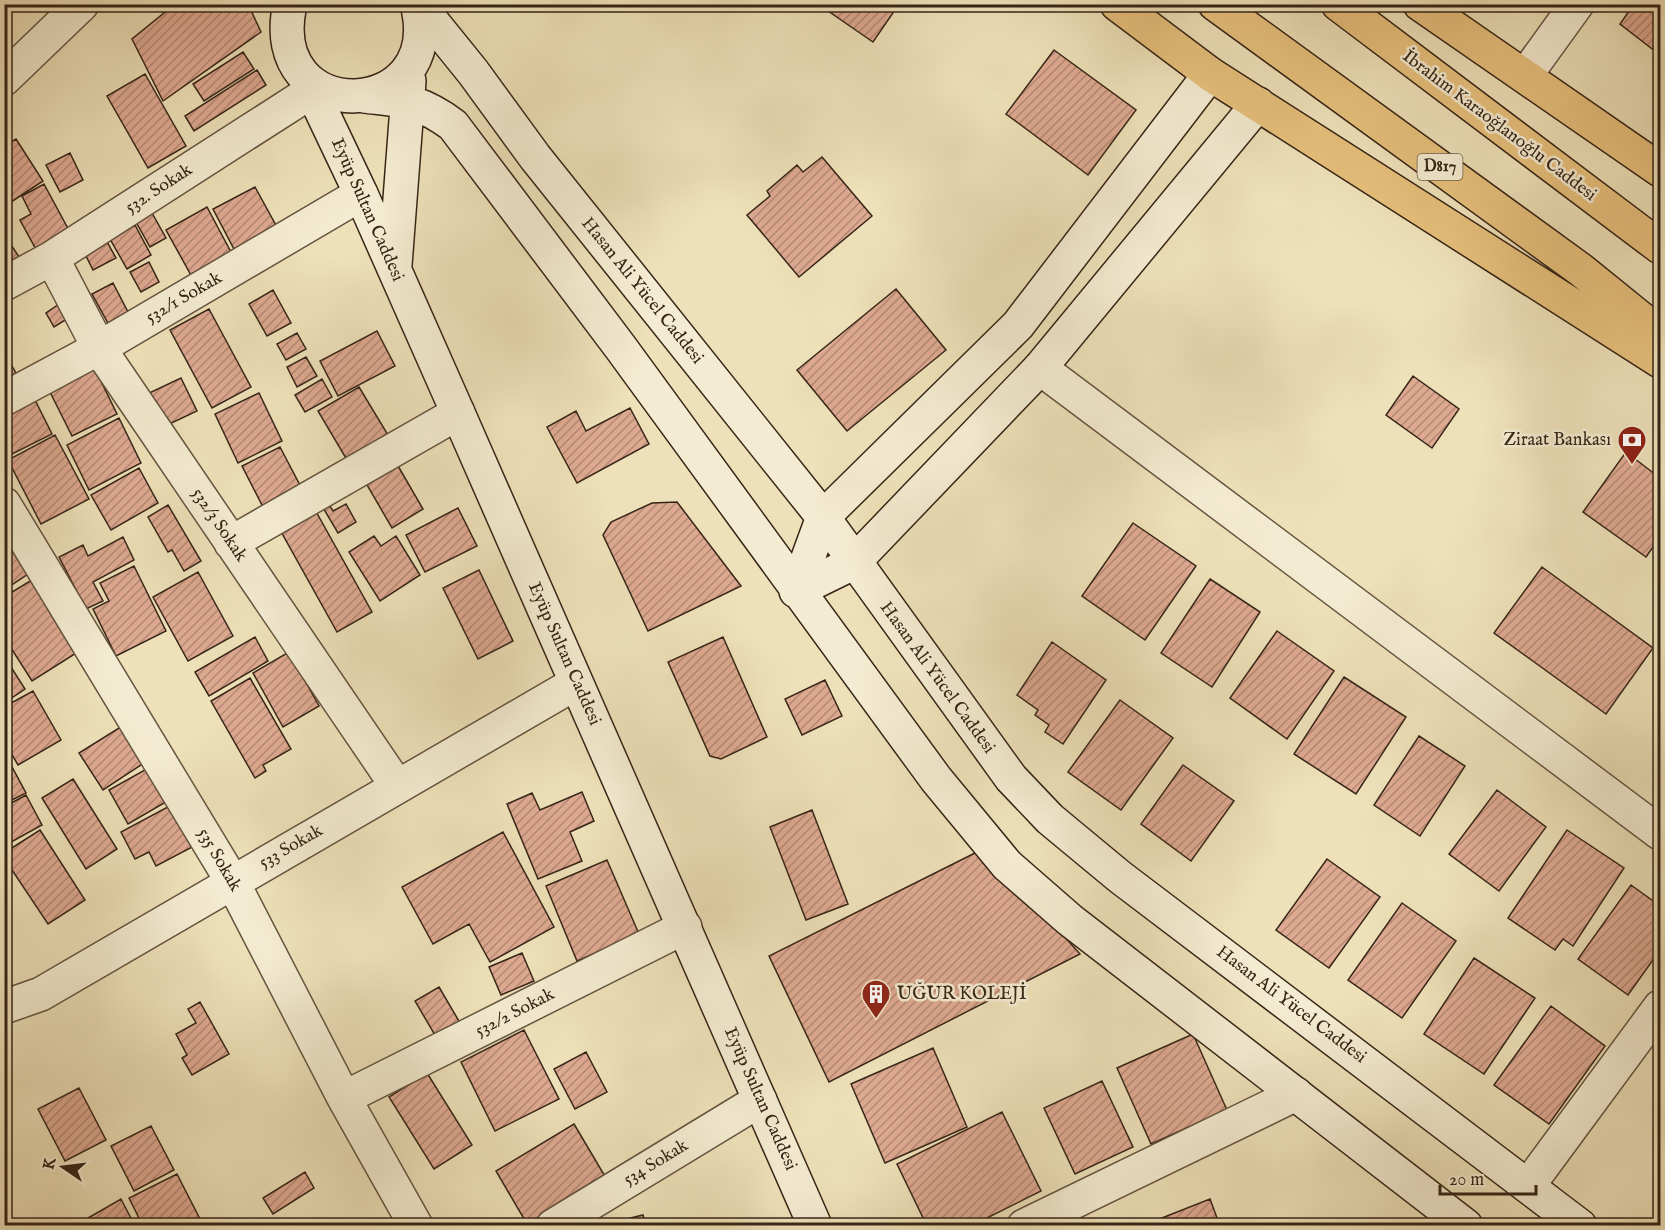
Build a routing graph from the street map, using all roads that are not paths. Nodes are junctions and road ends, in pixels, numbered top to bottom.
1 (82, 4) edge
2 (417, 4) edge
3 (1118, 4) edge
4 (1215, 4) edge
5 (1338, 4) edge
6 (1420, 4) edge
7 (1577, 4) edge
8 (285, 11) edge
9 (411, 66) junction
10 (1210, 74) junction
11 (1525, 76) junction
12 (4, 79) edge
13 (312, 88) junction
14 (364, 96) junction
15 (406, 101) junction
16 (1258, 104) junction
17 (1660, 170) edge
18 (361, 194) junction
19 (1660, 248) edge
20 (52, 258) junction
21 (394, 270) junction
22 (4, 284) edge
23 (1660, 334) edge
24 (99, 348) junction
25 (1660, 361) edge
26 (1040, 368) junction
27 (4, 399) edge
28 (458, 412) junction
29 (4, 504) edge
30 (823, 517) junction
31 (231, 543) junction
32 (853, 563) junction
33 (796, 591) junction
34 (576, 683) junction
35 (397, 786) junction
36 (1660, 833) edge
37 (232, 881) junction
38 (685, 927) junction
39 (4, 1007) edge
40 (1660, 1007) edge
41 (1296, 1094) junction
42 (344, 1098) junction
43 (760, 1100) junction
44 (1528, 1186) junction
45 (416, 1226) edge
46 (553, 1226) edge
47 (815, 1226) edge
48 (1024, 1226) edge
49 (1466, 1226) edge
50 (1580, 1226) edge

1 - 12 street
2 - 9 street
2 - 30 street, Hasan Ali Yücel Caddesi
3 - 10 highway
4 - 23 highway, D817
5 - 19 highway, İbrahim Karaoğlanoğlu Caddesi
6 - 11 highway
7 - 11 street
8 - 13 street, Eyüp Sultan Caddesi
9 - 14 street
9 - 15 street
10 - 16 highway
10 - 30 street
11 - 17 highway
13 - 14 street
13 - 18 street, Eyüp Sultan Caddesi
13 - 20 street, 532. Sokak
14 - 15 street
15 - 21 street
15 - 33 street
16 - 25 highway
16 - 26 street
18 - 21 street, Eyüp Sultan Caddesi
18 - 24 street, 532/1 Sokak
20 - 22 street, 532. Sokak
20 - 24 street, 532/3 Sokak
21 - 28 street, Eyüp Sultan Caddesi
24 - 27 street, 532/1 Sokak
24 - 31 street, 532/3 Sokak
26 - 32 street
26 - 36 street
28 - 31 street
28 - 34 street, Eyüp Sultan Caddesi
29 - 37 street, 535 Sokak
30 - 32 street, Hasan Ali Yücel Caddesi
30 - 33 street
31 - 35 street, 532/3 Sokak
32 - 33 street
32 - 44 street, Hasan Ali Yücel Caddesi
33 - 41 street
34 - 35 street, 533 Sokak
34 - 38 street, Eyüp Sultan Caddesi
35 - 37 street, 533 Sokak
37 - 39 street, 533 Sokak
37 - 42 street, 535 Sokak
38 - 42 street, 532/2 Sokak
38 - 43 street, Eyüp Sultan Caddesi
40 - 44 street
41 - 48 street
41 - 49 street
42 - 45 street, 535 Sokak
43 - 46 street, 534 Sokak
43 - 47 street, Eyüp Sultan Caddesi
44 - 50 street, Hasan Ali Yücel Caddesi

